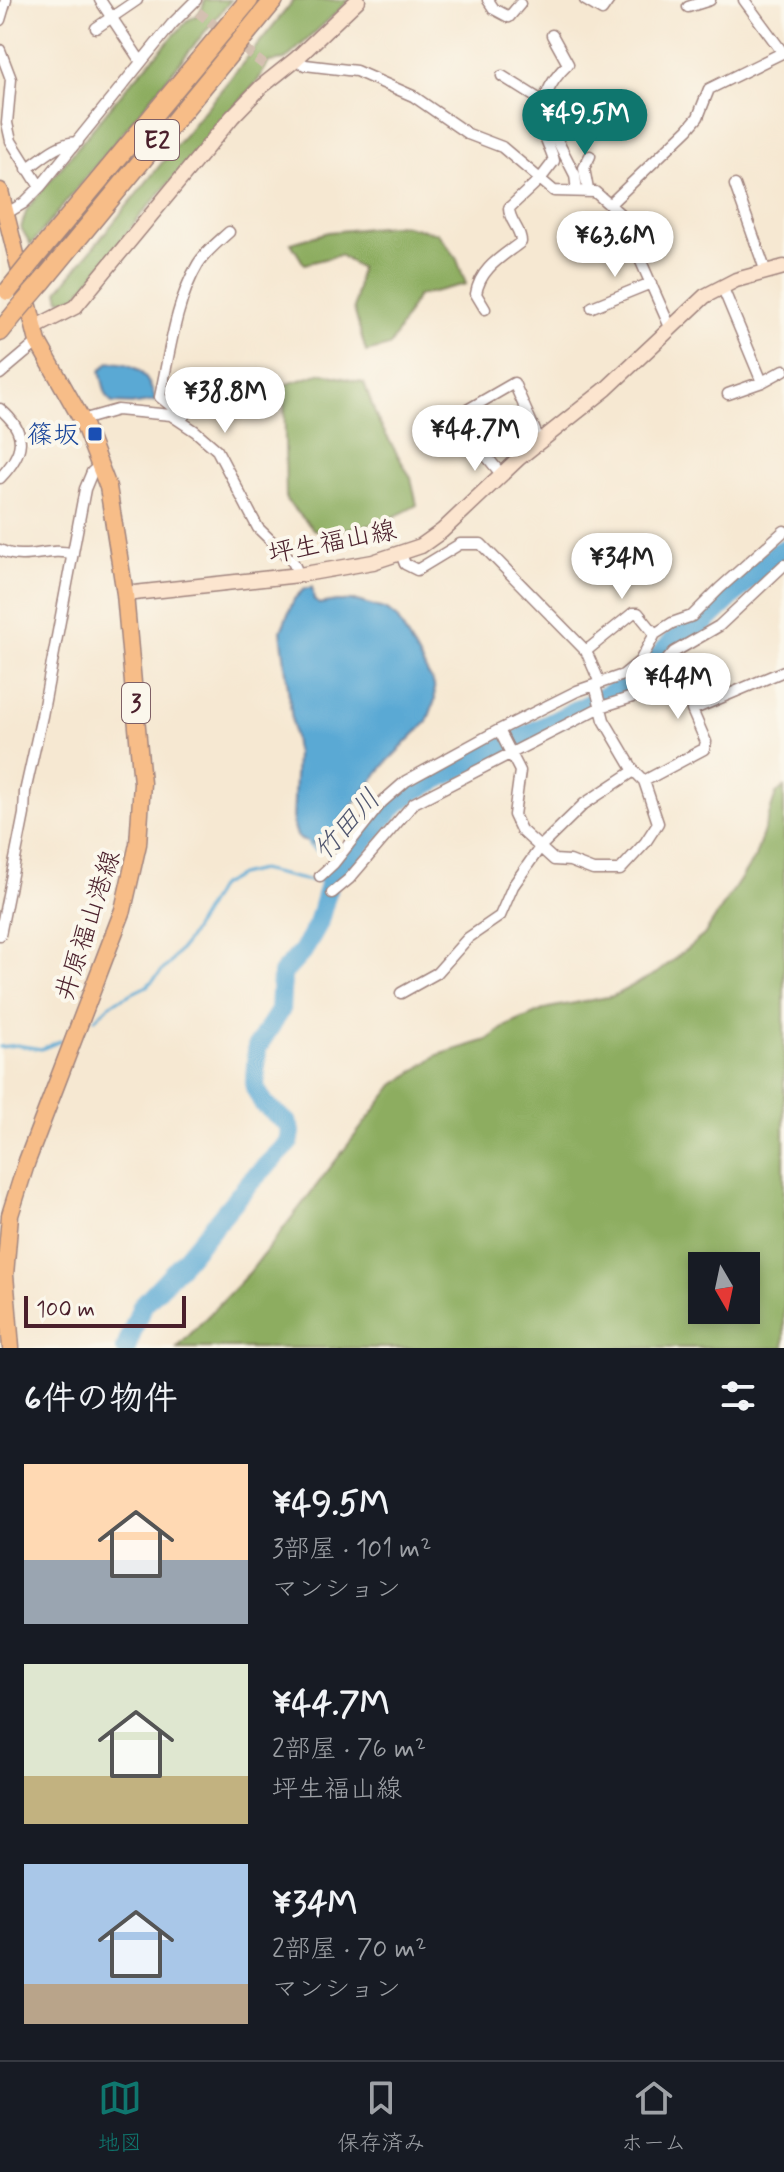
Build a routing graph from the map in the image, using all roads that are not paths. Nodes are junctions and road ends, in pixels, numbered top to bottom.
1 (6, 0) edge
2 (100, 0) edge
3 (137, 0) edge
4 (249, 0) edge
5 (274, 0) edge
6 (358, 0) edge
7 (488, 0) edge
8 (585, 0) edge
9 (609, 0) edge
10 (710, 0) edge
11 (744, 0) edge
12 (520, 4) dead end
13 (194, 6) edge
14 (688, 7) dead end
15 (112, 18) junction
16 (0, 20) edge
17 (96, 28) dead end
18 (552, 35) dead end
19 (0, 50) edge
20 (783, 52) edge
21 (296, 59) junction
22 (141, 62) junction
23 (502, 76) dead end
24 (542, 101) junction
25 (555, 136) dead end
26 (78, 142) junction
27 (590, 156) dead end
28 (27, 169) junction
29 (541, 178) junction
30 (735, 185) dead end
31 (40, 187) junction
32 (583, 190) junction
33 (0, 191) edge
34 (610, 204) junction
35 (7, 213) junction
36 (229, 232) dead end
37 (784, 268) edge
38 (766, 272) junction
39 (651, 283) junction
40 (722, 286) junction
41 (4, 296) edge
42 (592, 307) dead end
43 (485, 309) dead end
44 (670, 327) junction
45 (0, 332) edge
46 (36, 335) junction
47 (784, 370) edge
48 (0, 374) edge
49 (762, 382) junction
50 (728, 394) dead end
51 (0, 409) edge
52 (82, 420) junction
53 (195, 431) junction
54 (540, 442) junction
55 (101, 464) junction
56 (501, 474) junction
57 (0, 478) edge
58 (784, 531) edge
59 (0, 550) edge
60 (73, 554) junction
61 (401, 554) junction
62 (784, 565) edge
63 (299, 575) junction
64 (125, 594) junction
65 (655, 634) junction
66 (586, 651) junction
67 (641, 662) junction
68 (657, 671) junction
69 (784, 671) edge
70 (597, 686) junction
71 (601, 705) junction
72 (500, 732) junction
73 (510, 751) junction
74 (634, 771) junction
75 (644, 781) junction
76 (541, 846) junction
77 (320, 876) dead end
78 (332, 893) dead end
79 (0, 935) edge
80 (401, 993) dead end
81 (5, 1214) edge
82 (7, 1346) edge

1 - 16 street
2 - 15 street
3 - 15 street
4 - 41 highway, E2, bridge
5 - 45 highway, E2, bridge
6 - 21 main road
7 - 12 street
8 - 9 street
10 - 14 street
11 - 20 street
13 - 22 street
15 - 17 street
15 - 22 street
18 - 24 street
19 - 28 street
20 - 34 street
21 - 29 street
21 - 46 main road
22 - 26 street
23 - 24 street
24 - 29 street
25 - 32 street
26 - 28 street
26 - 31 street
27 - 32 street
28 - 31 street
29 - 32 street
29 - 43 street
30 - 38 street
31 - 35 street
32 - 34 street
33 - 35 main road, 井原福山港線 / 3
34 - 39 street
35 - 46 main road, 井原福山港線 / 3
36 - 53 street
37 - 38 main road, 坪生福山線
38 - 40 main road, 坪生福山線
39 - 42 street
39 - 44 street
40 - 44 main road, 坪生福山線
40 - 49 street
44 - 54 main road, 坪生福山線
46 - 48 street
46 - 52 main road, 井原福山港線 / 3
47 - 49 street
49 - 50 street
51 - 57 street
52 - 53 street
52 - 55 main road, 井原福山港線 / 3
53 - 63 street
54 - 56 main road, 坪生福山線
54 - 56 street
55 - 60 street
55 - 64 main road, 井原福山港線 / 3
56 - 61 main road, 坪生福山線
58 - 65 street
59 - 60 street
60 - 79 street
61 - 63 main road, 坪生福山線
61 - 66 street
62 - 68 street
63 - 64 main road, 坪生福山線
64 - 81 main road, 井原福山港線 / 3
65 - 66 street
65 - 67 street
66 - 70 street
67 - 68 street
67 - 70 street
68 - 71 street
69 - 75 street
70 - 71 street
70 - 72 street
71 - 73 street
71 - 74 street
72 - 73 street
72 - 77 street
73 - 76 street
73 - 78 street
74 - 75 street
74 - 76 street
75 - 76 street
76 - 80 street
81 - 82 main road, 井原福山港線 / 3

